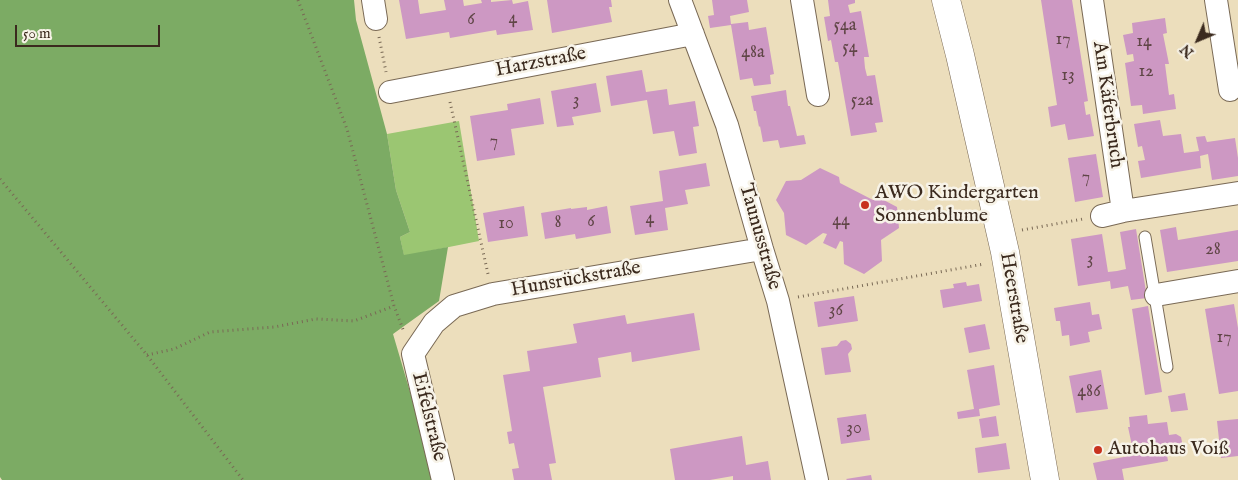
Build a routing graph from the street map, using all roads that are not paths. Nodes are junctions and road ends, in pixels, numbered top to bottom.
1 (680, 0) edge
2 (802, 0) edge
3 (946, 0) edge
4 (1092, 0) edge
5 (1216, 0) edge
6 (693, 34) junction
7 (1230, 90) dead end
8 (390, 92) road end
9 (818, 95) dead end
10 (1238, 193) edge
11 (1145, 237) dead end
12 (762, 249) junction
13 (1238, 281) edge
14 (1156, 295) junction
15 (412, 354) joint
16 (1167, 367) dead end
17 (443, 480) edge
18 (817, 480) edge
19 (1045, 480) edge

1 - 6 street, Taunusstraße
2 - 9 street
3 - 19 main road, Heerstraße
4 - 10 street, Am Käferbruch
5 - 7 street
6 - 8 street, Harzstraße
6 - 12 street, Taunusstraße
11 - 14 lane
12 - 15 street, Hunsrückstraße
12 - 18 street, Taunusstraße
13 - 14 street
14 - 16 lane
15 - 17 street, Eifelstraße

